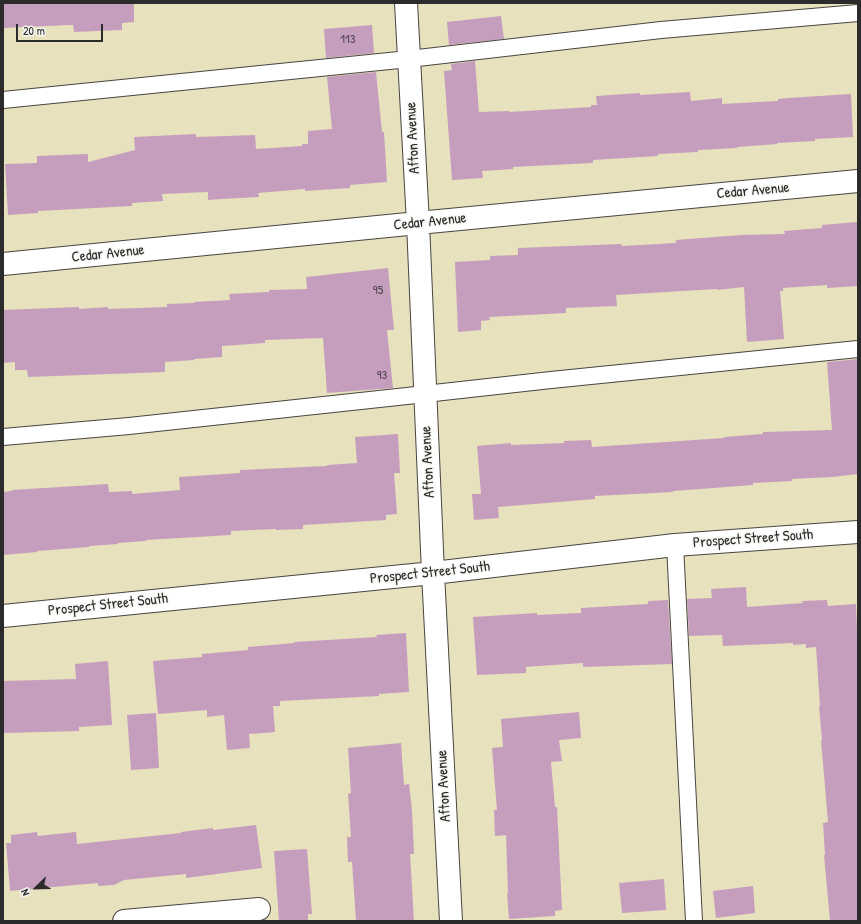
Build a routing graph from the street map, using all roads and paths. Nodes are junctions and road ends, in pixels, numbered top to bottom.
1 (406, 3) edge
2 (858, 13) edge
3 (409, 59) junction
4 (3, 100) edge
5 (858, 181) edge
6 (418, 223) junction
7 (3, 264) edge
8 (858, 349) edge
9 (425, 394) junction
10 (3, 437) edge
11 (858, 532) edge
12 (674, 545) junction
13 (434, 573) junction
14 (3, 616) edge
15 (259, 908) dead end
16 (124, 921) edge
17 (451, 921) edge
18 (694, 921) edge

1 - 3 street, Afton Avenue
2 - 3 lane
3 - 4 lane
3 - 6 street, Afton Avenue
5 - 6 street, Cedar Avenue
6 - 7 street, Cedar Avenue
6 - 9 street, Afton Avenue
8 - 9 lane
9 - 10 lane
9 - 13 street, Afton Avenue
11 - 12 street, Prospect Street South
12 - 13 street, Prospect Street South
12 - 18 lane
13 - 14 street, Prospect Street South
13 - 17 street, Afton Avenue
15 - 16 street

